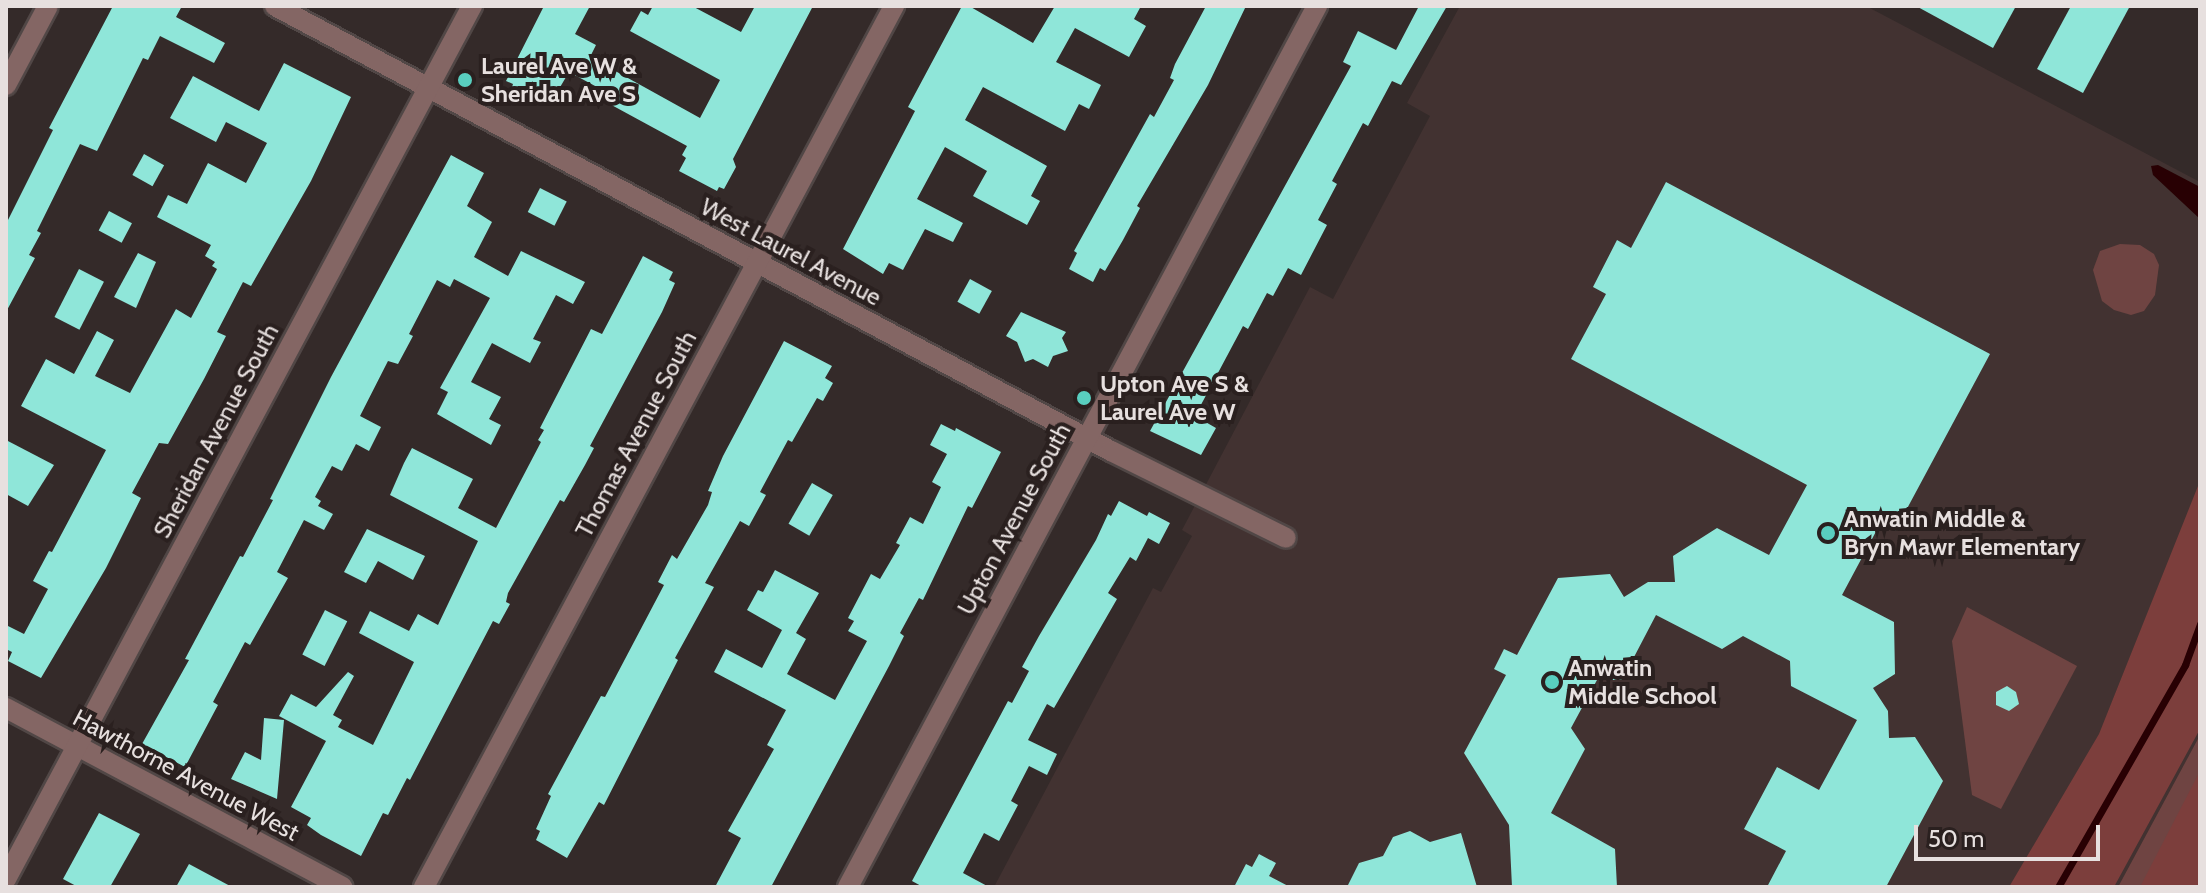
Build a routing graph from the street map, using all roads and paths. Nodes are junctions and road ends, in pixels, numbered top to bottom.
1 (48, 6) edge
2 (275, 6) edge
3 (472, 6) edge
4 (894, 6) edge
5 (1317, 6) edge
6 (6, 85) edge
7 (428, 88) junction
8 (756, 264) junction
9 (1087, 439) junction
10 (1286, 538) dead end
11 (6, 708) edge
12 (78, 746) junction
13 (6, 879) edge
14 (342, 887) edge
15 (424, 887) edge
16 (848, 887) edge

1 - 6 street
2 - 7 street, West Laurel Avenue
3 - 7 street, Sheridan Avenue South
4 - 8 street, Thomas Avenue South
5 - 9 street, Upton Avenue South
7 - 8 street, West Laurel Avenue
7 - 12 street, Sheridan Avenue South
8 - 9 street, West Laurel Avenue
8 - 15 street, Thomas Avenue South
9 - 10 street, West Laurel Avenue
9 - 16 street, Upton Avenue South
11 - 12 street, Hawthorne Avenue West
12 - 13 street, Sheridan Avenue South
12 - 14 street, Hawthorne Avenue West

